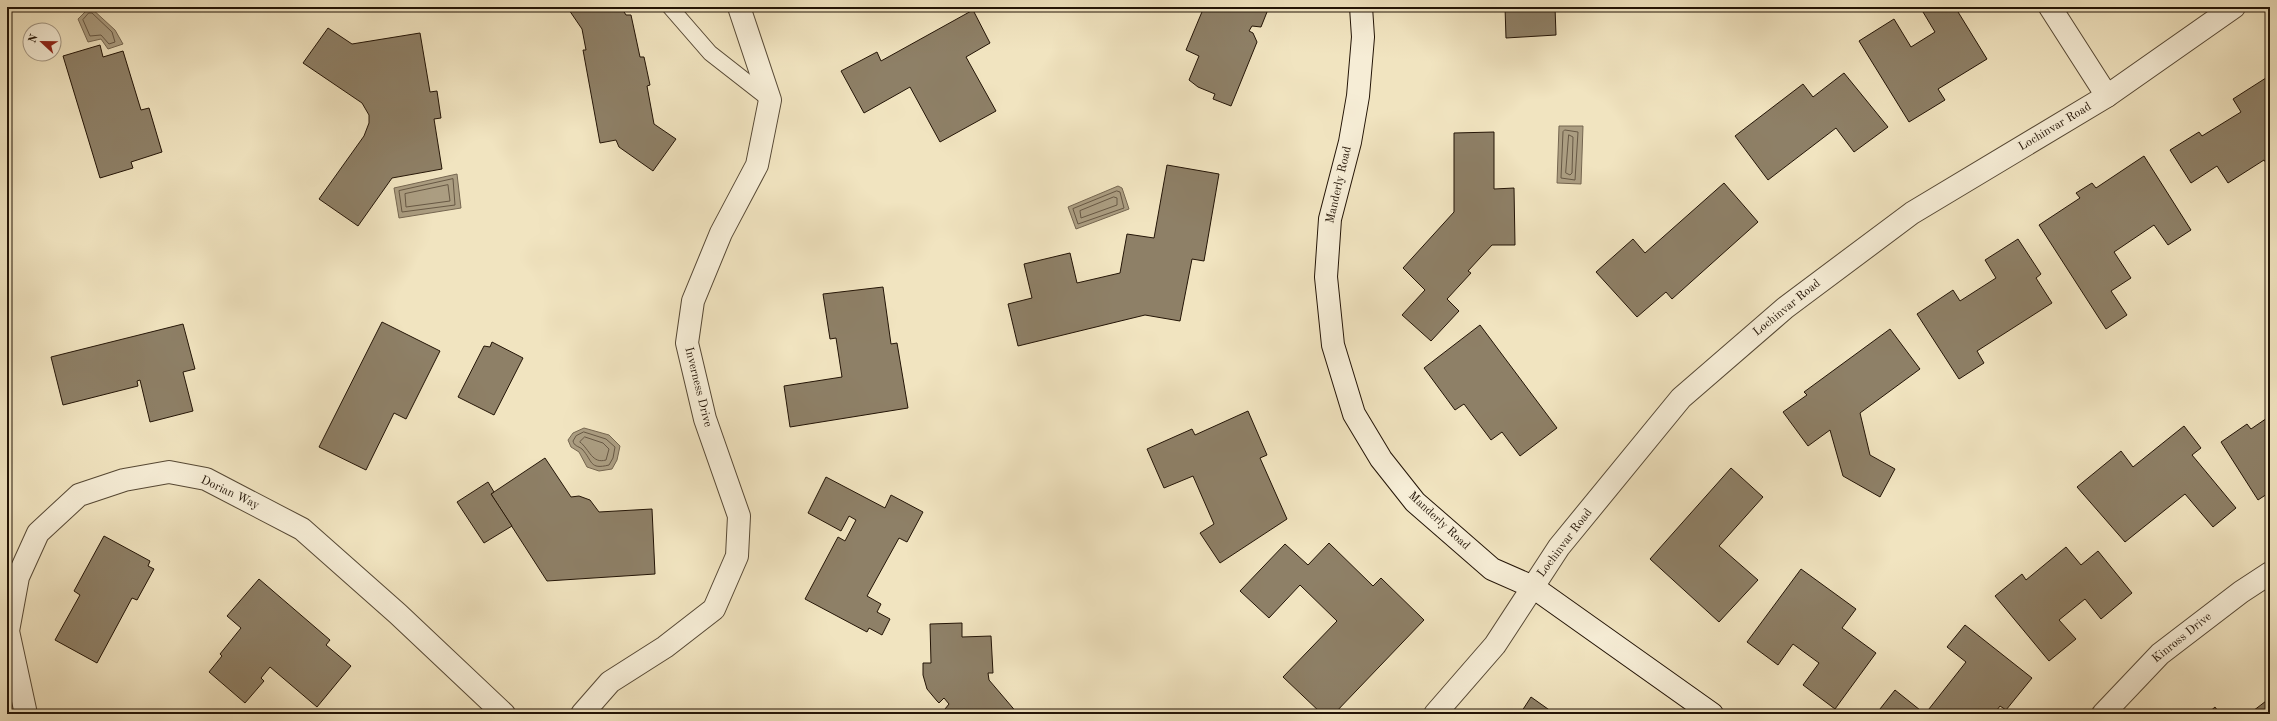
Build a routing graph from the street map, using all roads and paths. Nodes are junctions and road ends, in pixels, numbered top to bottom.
1 (670, 7) edge
2 (739, 7) edge
3 (1361, 7) edge
4 (2050, 7) edge
5 (2234, 7) edge
6 (2107, 96) junction
7 (770, 100) junction
8 (2270, 573) edge
9 (1533, 587) junction
10 (26, 714) edge
11 (504, 714) edge
12 (582, 714) edge
13 (1435, 714) edge
14 (1712, 714) edge
15 (2103, 714) edge

1 - 7 lane
2 - 7 street, Inverness Drive
3 - 9 street, Manderly Road
4 - 6 street
5 - 6 street, Lochinvar Road
6 - 9 street, Lochinvar Road
7 - 12 street, Inverness Drive
8 - 15 street, Kinross Drive
9 - 13 street, Lochinvar Road
9 - 14 street, Manderly Road
10 - 11 street, Dorian Way

